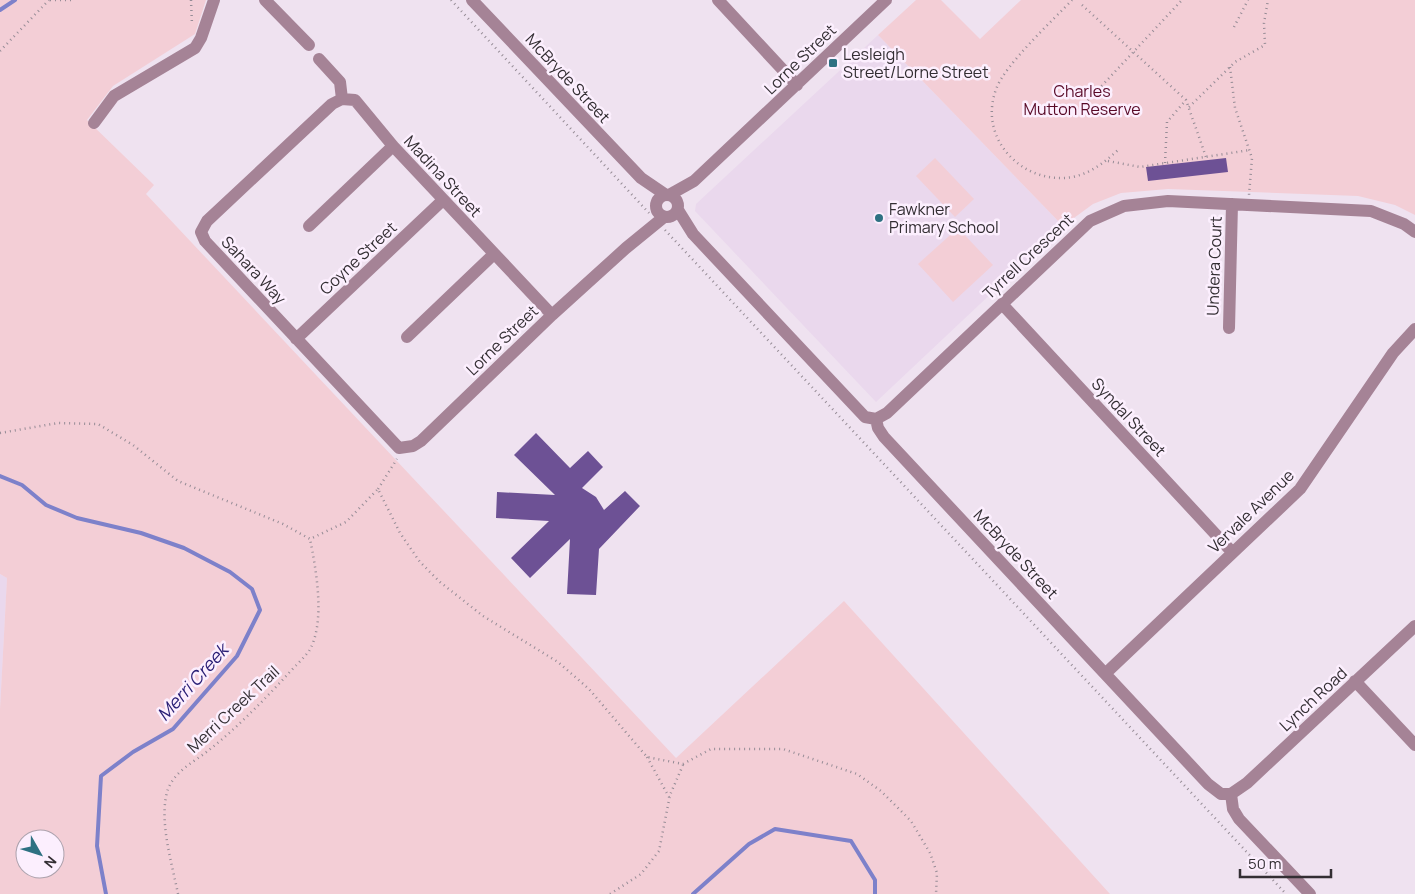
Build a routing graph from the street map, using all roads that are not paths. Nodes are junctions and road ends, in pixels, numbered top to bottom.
1 (214, 0) edge
2 (265, 0) edge
3 (472, 0) edge
4 (718, 0) edge
5 (886, 0) edge
6 (309, 45) dead end
7 (319, 59) dead end
8 (797, 85) junction
9 (342, 99) junction
10 (94, 123) dead end
11 (393, 146) junction
12 (641, 178) junction
13 (694, 181) junction
14 (668, 195) junction
15 (443, 200) junction
16 (1232, 204) junction
17 (664, 212) junction
18 (309, 226) dead end
19 (1415, 232) edge
20 (494, 254) junction
21 (1002, 304) junction
22 (552, 315) junction
23 (1229, 328) dead end
24 (1415, 329) edge
25 (407, 337) dead end
26 (296, 339) junction
27 (876, 419) junction
28 (399, 448) joint
29 (1232, 552) junction
30 (1415, 626) edge
31 (1106, 673) junction
32 (1355, 681) junction
33 (1415, 745) edge
34 (1231, 794) junction
35 (1310, 894) edge

1 - 10 street
2 - 6 street
3 - 12 street, McBryde Street
4 - 8 street
5 - 8 street, Lorne Street
7 - 9 street
8 - 13 street, Lorne Street
9 - 11 street, Madina Street
9 - 26 street, Sahara Way
11 - 15 street, Madina Street
11 - 18 street
12 - 14 street, McBryde Street
12 - 17 street, McBryde Street
13 - 14 street, Lorne Street
13 - 17 street, Lorne Street
14 - 17 street, Lorne Street
15 - 20 street, Madina Street
15 - 26 street, Coyne Street
16 - 19 street, Tyrrell Crescent
16 - 21 street, Tyrrell Crescent
16 - 23 street, Undera Court
17 - 22 street, Lorne Street
17 - 27 street, McBryde Street
20 - 22 street, Madina Street
20 - 25 street
21 - 27 street, Tyrrell Crescent
21 - 29 street, Syndal Street
22 - 28 street, Lorne Street
24 - 29 street, Vervale Avenue
26 - 28 street, Sahara Way
27 - 31 street, McBryde Street
29 - 31 street, Vervale Avenue
30 - 32 street, Lynch Road
31 - 34 street, McBryde Street
32 - 33 street
32 - 34 street, Lynch Road
34 - 35 street

